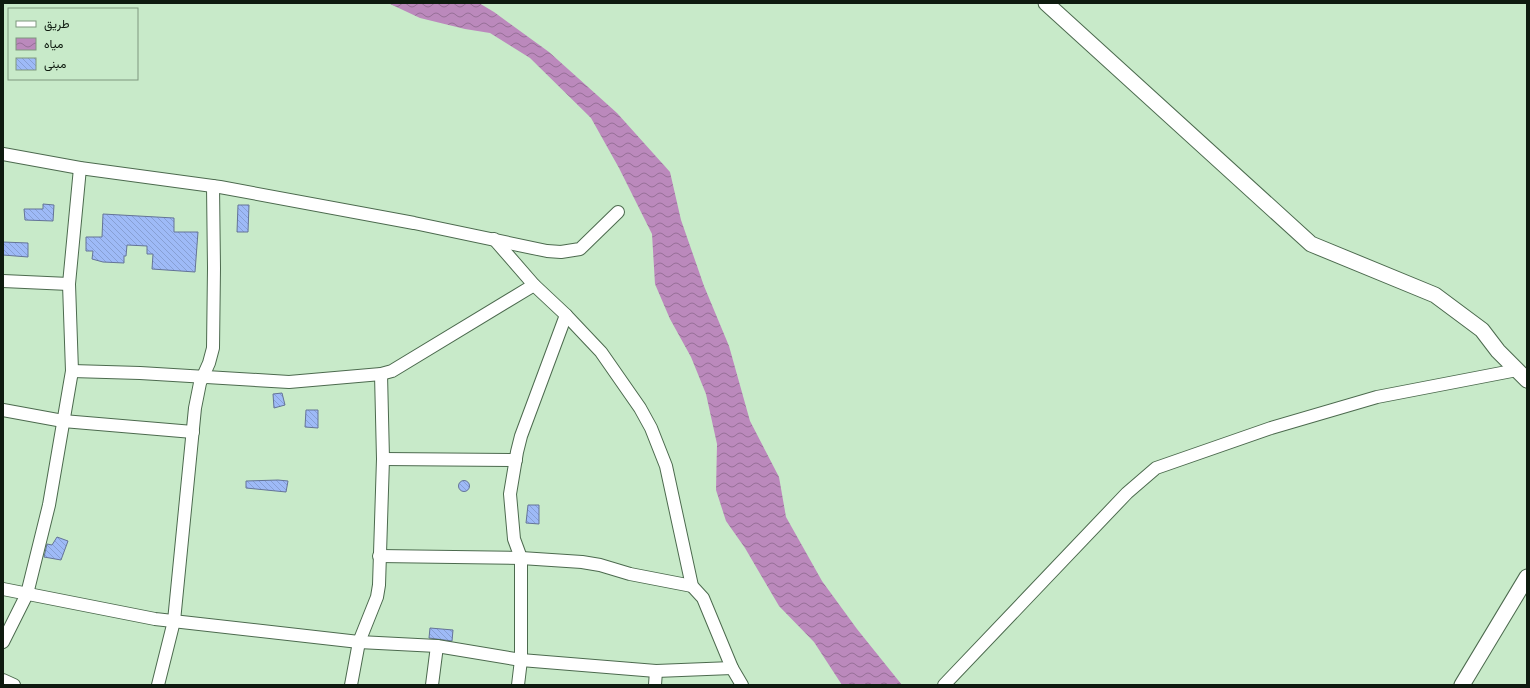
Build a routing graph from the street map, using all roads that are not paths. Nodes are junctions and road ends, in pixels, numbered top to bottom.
1 (1046, 3) edge
2 (3, 154) edge
3 (80, 168) junction
4 (213, 186) junction
5 (618, 212) dead end
6 (494, 239) junction
7 (3, 281) edge
8 (69, 284) junction
9 (534, 285) junction
10 (566, 315) junction
11 (72, 371) junction
12 (381, 374) junction
13 (1522, 375) edge
14 (203, 376) junction
15 (3, 410) edge
16 (63, 421) junction
17 (193, 432) junction
18 (383, 459) junction
19 (516, 460) junction
20 (380, 556) junction
21 (521, 558) junction
22 (1527, 577) edge
23 (692, 586) junction
24 (3, 589) edge
25 (27, 594) junction
26 (174, 621) junction
27 (3, 642) edge
28 (359, 642) junction
29 (437, 646) junction
30 (521, 660) junction
31 (732, 668) junction
32 (656, 671) junction
33 (3, 680) edge
34 (14, 685) edge
35 (158, 685) edge
36 (351, 685) edge
37 (432, 685) edge
38 (518, 685) edge
39 (655, 685) edge
40 (742, 685) edge
41 (944, 685) edge
42 (1462, 685) edge

1 - 13 street
2 - 3 street
3 - 4 street
3 - 8 street
4 - 6 street
4 - 14 street
5 - 6 street
6 - 9 street
7 - 8 street
8 - 11 street
9 - 10 street
9 - 12 street
10 - 19 street
10 - 23 street
11 - 14 street
11 - 16 street
12 - 14 street
12 - 18 street
13 - 41 street
14 - 17 street
15 - 16 street
16 - 17 street
16 - 25 street
17 - 26 street
18 - 19 street
18 - 20 street
19 - 21 street
20 - 21 street
20 - 28 street
21 - 23 street
21 - 30 street
22 - 42 street
23 - 31 street
24 - 25 street
25 - 26 street
25 - 27 street
26 - 28 street
26 - 35 street
28 - 29 street
28 - 36 street
29 - 30 street
29 - 37 street
30 - 32 street
30 - 38 street
31 - 32 street
31 - 40 street
32 - 39 street
33 - 34 street

